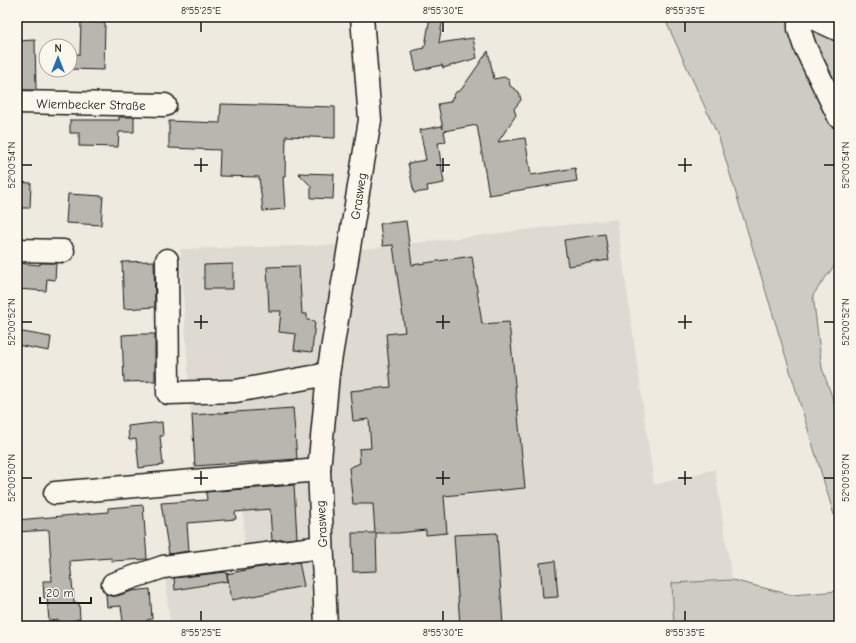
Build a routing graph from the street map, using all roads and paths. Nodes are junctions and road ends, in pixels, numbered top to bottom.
1 (362, 17) edge
2 (799, 17) edge
3 (811, 17) edge
4 (839, 30) edge
5 (17, 102) edge
6 (165, 105) dead end
7 (839, 117) edge
8 (17, 250) edge
9 (63, 251) dead end
10 (166, 260) dead end
11 (328, 374) junction
12 (319, 470) junction
13 (55, 493) dead end
14 (322, 547) junction
15 (113, 584) dead end
16 (326, 626) edge

1 - 11 street, Grasweg
2 - 7 street
3 - 4 street
5 - 6 street, Wiembecker Straße
8 - 9 street
10 - 11 street
11 - 12 street, Grasweg
12 - 13 street
12 - 14 street, Grasweg
14 - 15 street
14 - 16 street, Grasweg

